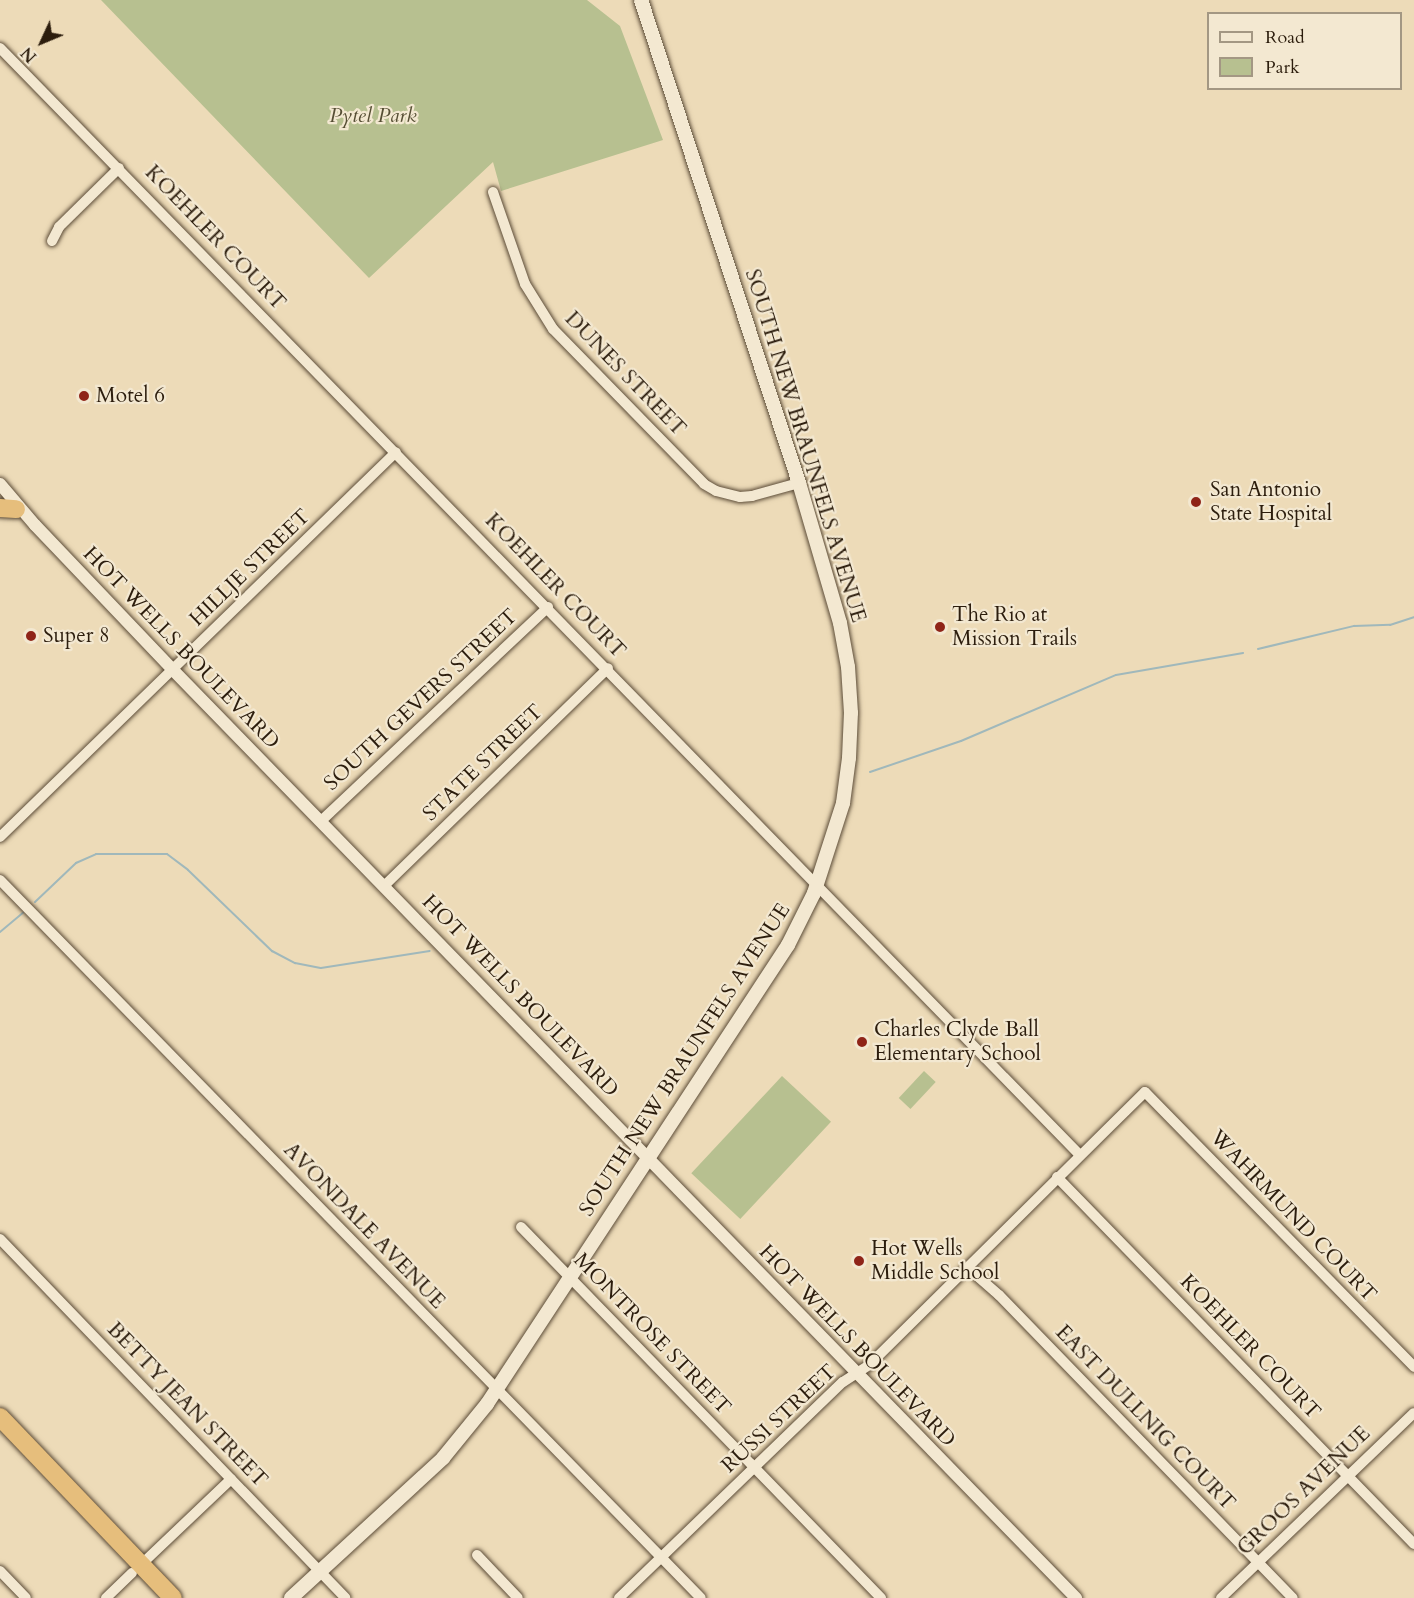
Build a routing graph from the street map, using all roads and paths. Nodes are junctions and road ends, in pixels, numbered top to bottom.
1 (641, 0) edge
2 (0, 48) edge
3 (119, 168) junction
4 (493, 192) dead end
5 (52, 241) dead end
6 (396, 452) junction
7 (799, 483) junction
8 (0, 484) edge
9 (0, 495) edge
10 (8, 508) edge
11 (35, 525) junction
12 (548, 607) junction
13 (608, 668) junction
14 (173, 670) junction
15 (321, 821) junction
16 (0, 837) edge
17 (0, 880) edge
18 (817, 884) junction
19 (385, 885) junction
20 (1145, 1092) joint
21 (1079, 1154) junction
22 (649, 1158) junction
23 (1057, 1178) junction
24 (521, 1227) dead end
25 (0, 1239) edge
26 (968, 1268) junction
27 (570, 1278) junction
28 (1414, 1367) edge
29 (856, 1373) junction
30 (496, 1390) junction
31 (1414, 1413) edge
32 (0, 1417) edge
33 (754, 1468) junction
34 (1348, 1476) junction
35 (231, 1479) junction
36 (1414, 1544) edge
37 (477, 1555) dead end
38 (661, 1557) junction
39 (147, 1559) dead end
40 (1258, 1562) junction
41 (0, 1571) edge
42 (320, 1572) junction
43 (132, 1573) dead end
44 (26, 1598) edge
45 (106, 1598) edge
46 (173, 1598) edge
47 (291, 1598) edge
48 (345, 1598) edge
49 (518, 1598) edge
50 (619, 1598) edge
51 (701, 1598) edge
52 (881, 1598) edge
53 (1076, 1598) edge
54 (1221, 1598) edge
55 (1293, 1598) edge

1 - 7 main road, SOUTH NEW BRAUNFELS AVENUE
2 - 3 street, KOEHLER COURT
3 - 5 street
3 - 6 street, KOEHLER COURT
4 - 7 street, DUNES STREET
6 - 12 street, KOEHLER COURT
6 - 14 street, HILLJE STREET
7 - 18 main road, SOUTH NEW BRAUNFELS AVENUE
8 - 11 street, HOT WELLS BOULEVARD
9 - 10 street, HOT WELLS BOULEVARD
10 - 11 street, HOT WELLS BOULEVARD
11 - 14 street, HOT WELLS BOULEVARD
12 - 13 street, KOEHLER COURT
12 - 15 street, SOUTH GEVERS STREET
13 - 18 street, KOEHLER COURT
13 - 19 street, STATE STREET
14 - 15 street, HOT WELLS BOULEVARD
14 - 16 street, HILLJE STREET
15 - 19 street, HOT WELLS BOULEVARD
17 - 30 street, AVONDALE AVENUE
18 - 21 street, KOEHLER COURT
18 - 22 main road, SOUTH NEW BRAUNFELS AVENUE
19 - 22 street, HOT WELLS BOULEVARD
20 - 21 street, RUSSI STREET
20 - 28 street, WAHRMUND COURT
21 - 23 street, RUSSI STREET
22 - 27 main road, SOUTH NEW BRAUNFELS AVENUE
22 - 29 street, HOT WELLS BOULEVARD
23 - 26 street, RUSSI STREET
23 - 34 street, KOEHLER COURT
24 - 27 street, MONTROSE STREET
25 - 35 street, BETTY JEAN STREET
26 - 29 street, RUSSI STREET
26 - 40 street, EAST DULLNIG COURT
27 - 30 main road, SOUTH NEW BRAUNFELS AVENUE
27 - 33 street, MONTROSE STREET
29 - 33 street, RUSSI STREET
29 - 53 street, HOT WELLS BOULEVARD
30 - 38 street, AVONDALE AVENUE
30 - 42 main road, SOUTH NEW BRAUNFELS AVENUE
31 - 34 street, GROOS AVENUE
32 - 46 highway
33 - 38 street, RUSSI STREET
33 - 52 street, MONTROSE STREET
34 - 36 street, KOEHLER COURT
34 - 40 street, GROOS AVENUE
35 - 39 street
35 - 42 street, BETTY JEAN STREET
37 - 49 street
38 - 50 street, RUSSI STREET
38 - 51 street, AVONDALE AVENUE
40 - 54 street, GROOS AVENUE
40 - 55 street, EAST DULLNIG COURT
41 - 44 street
42 - 47 main road, SOUTH NEW BRAUNFELS AVENUE
42 - 48 street, BETTY JEAN STREET
43 - 45 street

